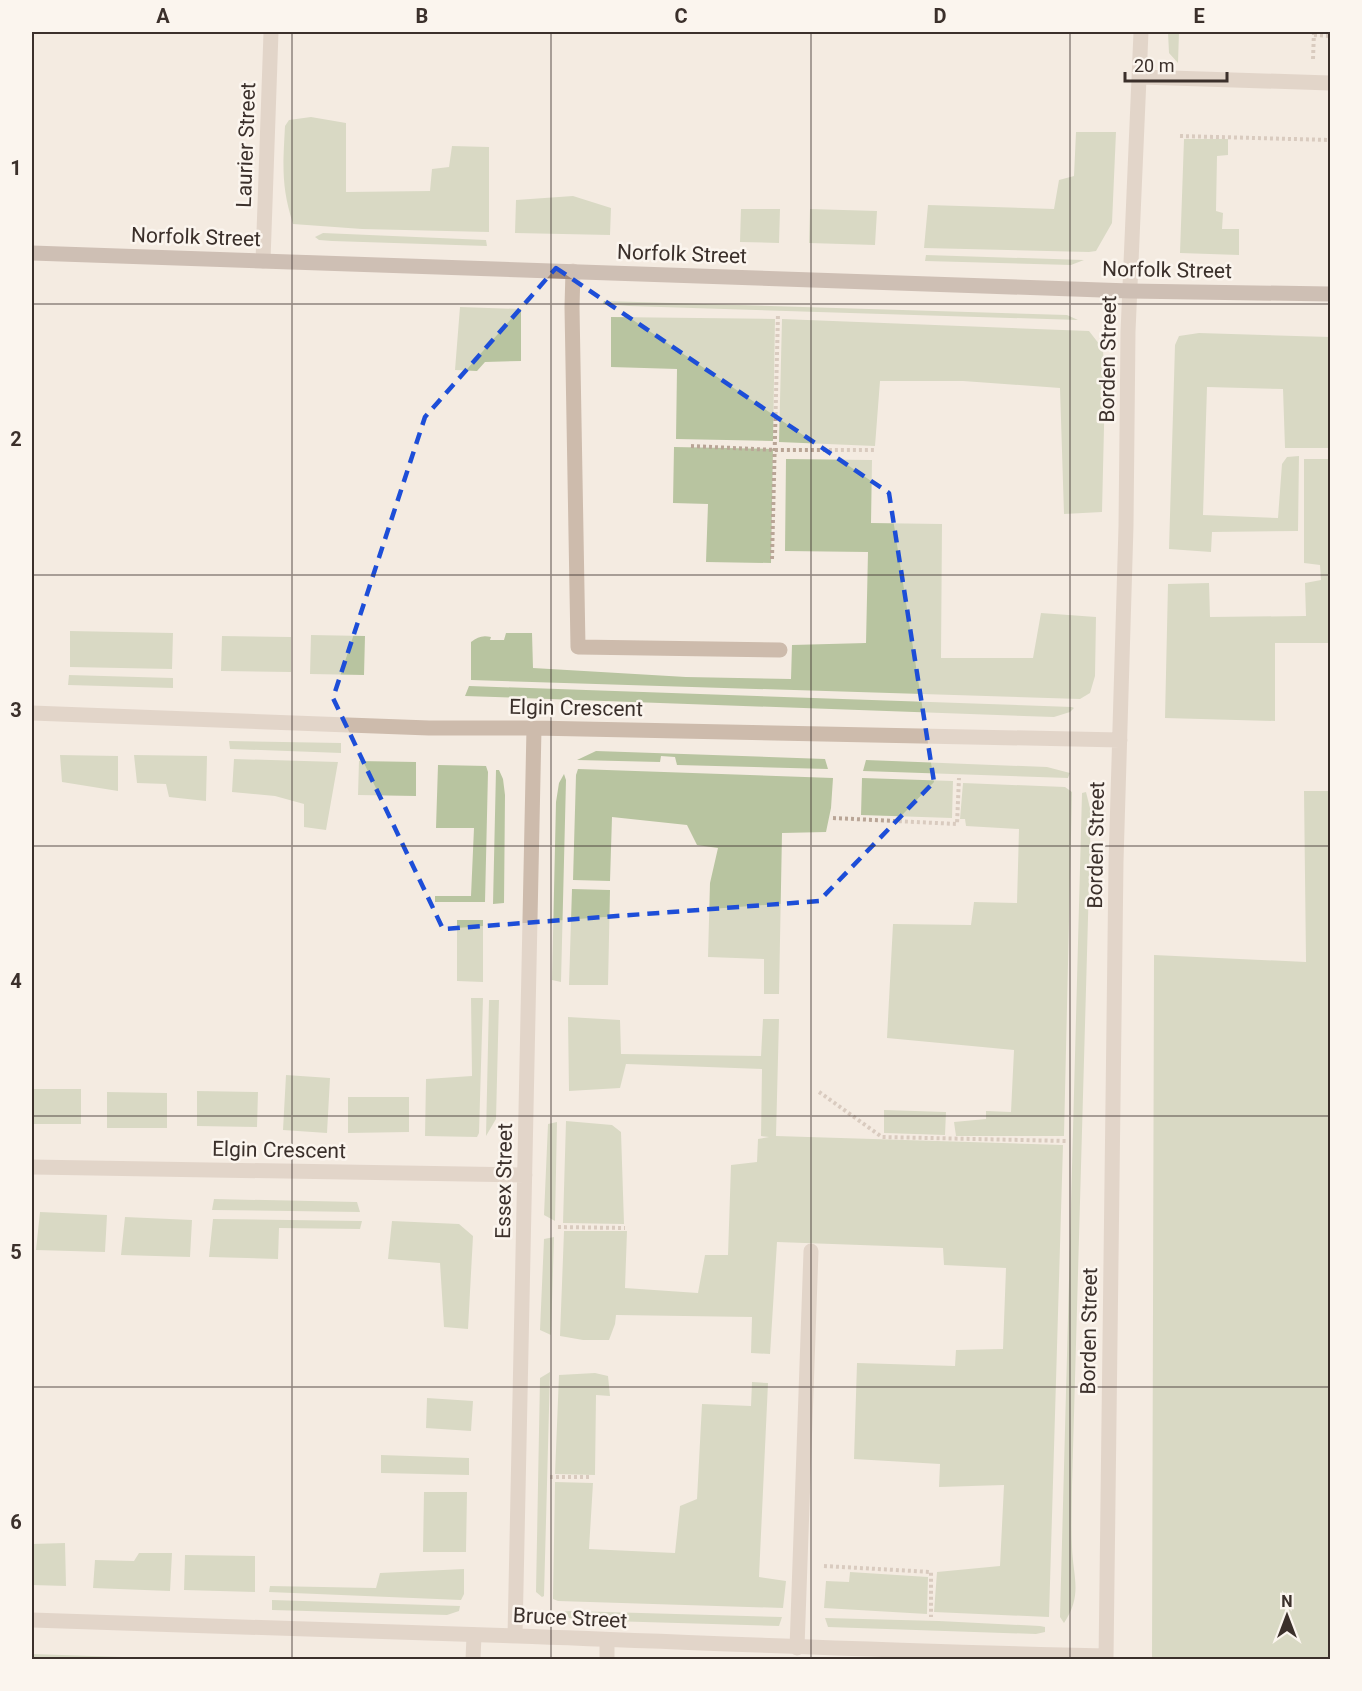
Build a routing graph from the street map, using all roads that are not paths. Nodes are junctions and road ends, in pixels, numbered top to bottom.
1 (271, 32) edge
2 (1141, 32) edge
3 (1140, 77) junction
4 (1330, 83) edge
5 (32, 253) edge
6 (263, 261) junction
7 (573, 271) junction
8 (1130, 291) junction
9 (1330, 294) edge
10 (780, 650) dead end
11 (32, 713) edge
12 (534, 728) junction
13 (1120, 740) junction
14 (32, 1167) edge
15 (525, 1175) junction
16 (811, 1251) dead end
17 (32, 1620) edge
18 (474, 1635) junction
19 (516, 1636) junction
20 (607, 1640) junction
21 (797, 1648) junction
22 (1106, 1658) edge
23 (473, 1659) edge
24 (607, 1659) edge

1 - 6 street, Laurier Street
2 - 3 street, Borden Street
3 - 4 street
3 - 8 street, Borden Street
5 - 6 street, Norfolk Street
6 - 7 street, Norfolk Street
7 - 8 street, Norfolk Street
7 - 10 street
8 - 9 street, Norfolk Street
8 - 13 street, Borden Street
11 - 12 street, Elgin Crescent
12 - 13 street, Elgin Crescent
12 - 15 street, Essex Street
13 - 22 street, Borden Street
14 - 15 street, Elgin Crescent
15 - 19 street, Essex Street
16 - 21 street
17 - 18 street, Bruce Street
18 - 19 street, Bruce Street
18 - 23 street
19 - 20 street, Bruce Street
20 - 21 street, Bruce Street
20 - 24 street
21 - 22 street, Bruce Street

